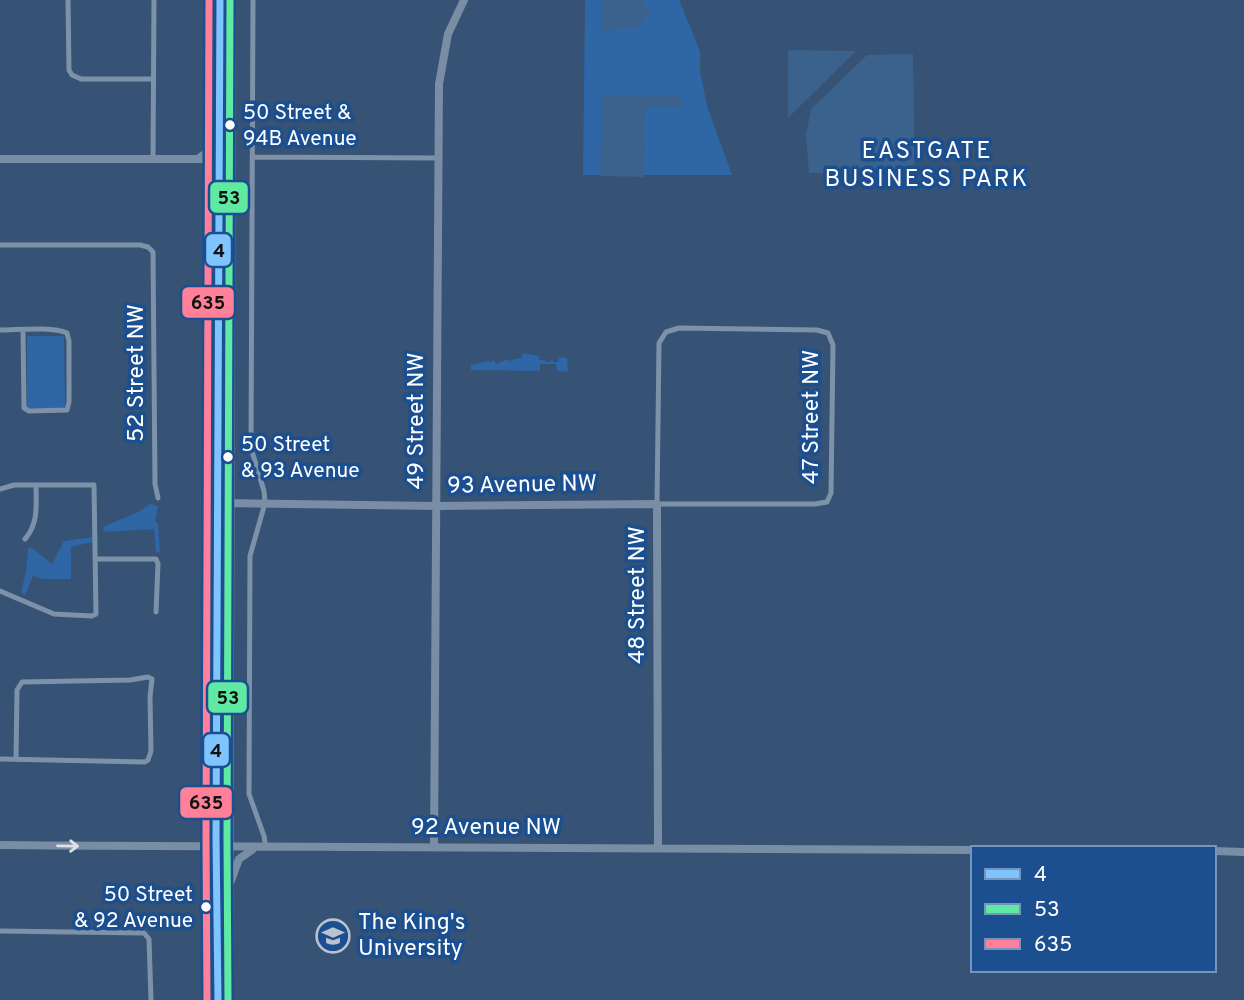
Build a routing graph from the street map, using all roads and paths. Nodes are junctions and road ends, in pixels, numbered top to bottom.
1 (68, 0) edge
2 (154, 0) edge
3 (220, 0) edge
4 (232, 0) edge
5 (253, 0) edge
6 (464, 0) edge
7 (153, 79) junction
8 (219, 127) junction
9 (253, 157) junction
10 (438, 158) junction
11 (0, 159) edge
12 (153, 159) junction
13 (198, 159) junction
14 (219, 159) junction
15 (231, 159) junction
16 (0, 245) edge
17 (0, 330) edge
18 (23, 330) junction
19 (659, 342) joint
20 (36, 485) junction
21 (0, 489) edge
22 (158, 498) dead end
23 (217, 502) junction
24 (827, 502) joint
25 (229, 503) junction
26 (265, 503) junction
27 (657, 504) junction
28 (437, 506) junction
29 (25, 538) dead end
30 (96, 559) junction
31 (0, 591) edge
32 (156, 612) dead end
33 (0, 759) edge
34 (16, 759) junction
35 (0, 845) edge
36 (434, 847) junction
37 (216, 848) junction
38 (228, 848) junction
39 (262, 848) junction
40 (657, 848) junction
41 (971, 850) edge
42 (1216, 851) edge
43 (1244, 852) edge
44 (228, 890) junction
45 (0, 931) edge
46 (151, 1000) edge
47 (218, 1000) edge
48 (229, 1000) edge

1 - 7 street
2 - 7 street
3 - 8 main road
4 - 15 main road
5 - 9 street
6 - 10 main road, 49 Street NW
7 - 12 street
8 - 13 main road
8 - 14 main road
9 - 10 street
9 - 26 street
10 - 28 main road, 49 Street NW
11 - 12 main road
12 - 13 main road
13 - 14 main road
14 - 15 main road
14 - 23 main road
15 - 25 main road
16 - 22 street, 52 Street NW
17 - 18 street
18 - 18 street
19 - 24 street, 47 Street NW
19 - 27 street, 48 Street NW
20 - 21 street
20 - 29 street
20 - 30 street
23 - 25 main road, 93 Avenue NW
23 - 37 main road
24 - 27 street, 93 Avenue NW
25 - 26 main road, 93 Avenue NW
25 - 38 main road
26 - 28 main road, 93 Avenue NW
26 - 39 street
27 - 28 main road, 93 Avenue NW
27 - 40 main road, 48 Street NW
28 - 36 main road, 49 Street NW
30 - 31 street
30 - 32 street
33 - 34 street
34 - 34 street
35 -> 37 main road, 92 Avenue NW
36 - 39 main road, 92 Avenue NW
36 - 40 main road, 92 Avenue NW
37 - 38 main road, 92 Avenue NW
37 - 47 main road
38 - 39 main road, 92 Avenue NW
38 - 44 main road
39 - 44 main road
40 - 41 main road, 92 Avenue NW
42 - 43 main road
44 - 48 main road
45 - 46 street

